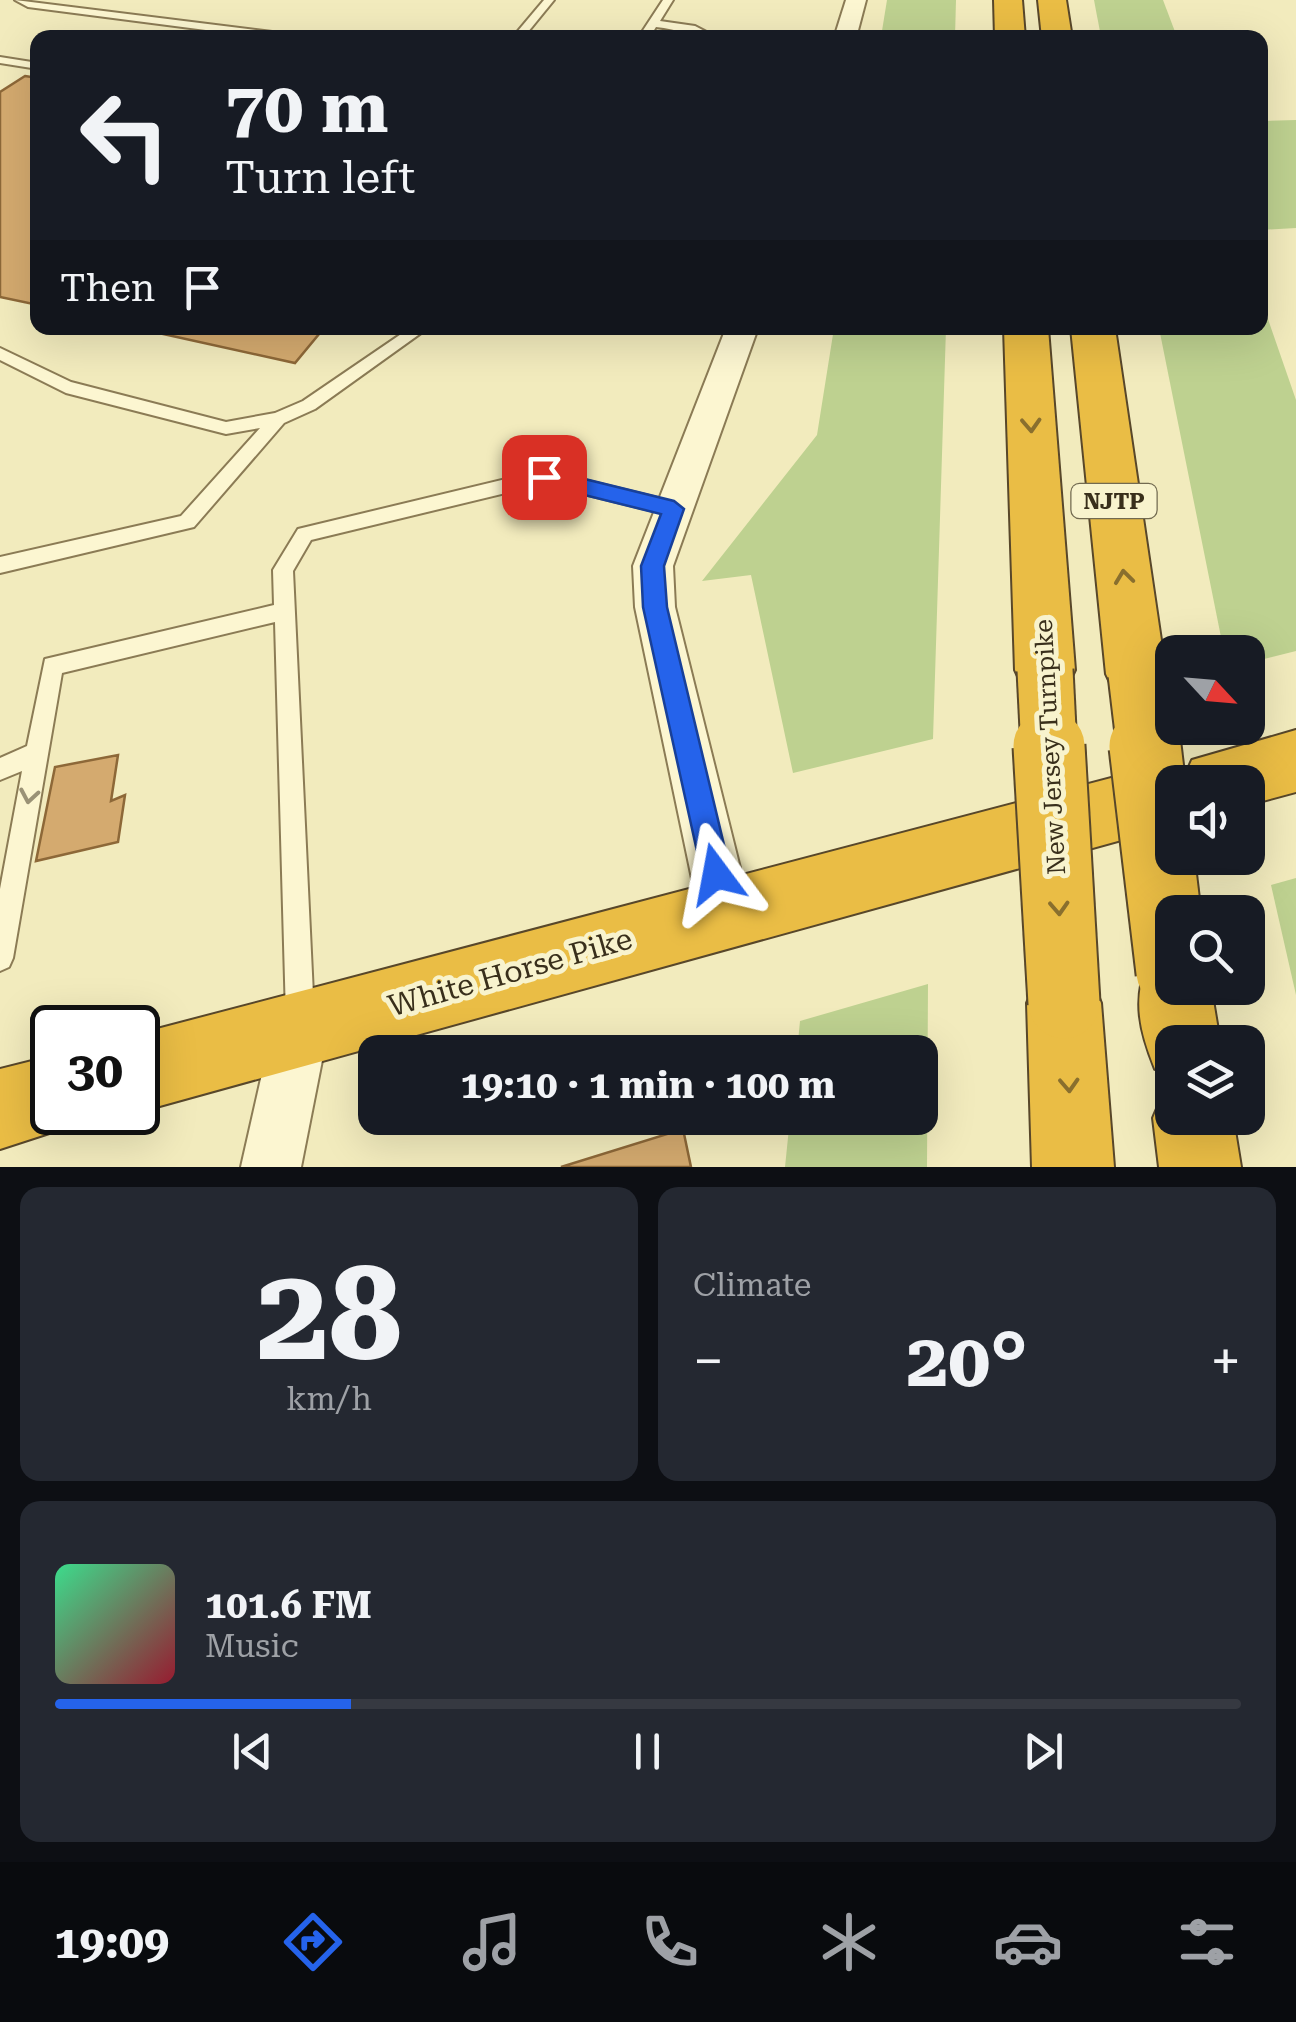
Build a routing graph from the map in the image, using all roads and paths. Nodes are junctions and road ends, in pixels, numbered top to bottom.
1 (20, 0) edge
2 (548, 0) edge
3 (668, 0) edge
4 (856, 0) edge
5 (1008, 0) edge
6 (1052, 0) edge
7 (653, 22) junction
8 (234, 30) edge
9 (524, 30) edge
10 (648, 30) edge
11 (696, 30) edge
12 (847, 30) edge
13 (1010, 30) edge
14 (1056, 30) edge
15 (0, 60) edge
16 (30, 65) edge
17 (406, 335) edge
18 (739, 335) edge
19 (1026, 335) edge
20 (1094, 335) edge
21 (0, 353) edge
22 (278, 418) junction
23 (674, 509) junction
24 (0, 565) edge
25 (285, 611) junction
26 (37, 753) junction
27 (1296, 761) edge
28 (0, 769) edge
29 (1265, 769) edge
30 (1155, 798) edge
31 (725, 912) junction
32 (0, 958) edge
33 (1177, 1007) edge
34 (300, 1030) junction
35 (160, 1067) edge
36 (30, 1101) edge
37 (0, 1109) edge
38 (1195, 1135) edge
39 (270, 1167) edge
40 (1074, 1167) edge
41 (1200, 1167) edge

1 - 8 lane
2 - 9 lane
3 - 7 lane
4 - 12 street
5 - 13 highway
6 - 14 highway
7 - 10 lane
7 - 11 lane
15 - 16 lane
17 - 22 lane
18 - 23 street
19 -> 40 highway, New Jersey Turnpike / NJTP, bridge
33 -> 20 highway, NJTP, bridge
21 - 22 lane
22 - 24 lane
23 - 25 lane
23 - 31 street
25 - 26 lane
25 - 34 lane
26 - 28 lane
26 -> 32 lane
27 - 29 highway
30 - 31 highway, White Horse Pike
31 - 34 highway, White Horse Pike
34 - 35 highway, White Horse Pike
34 - 39 street
36 - 37 highway
38 - 41 highway

